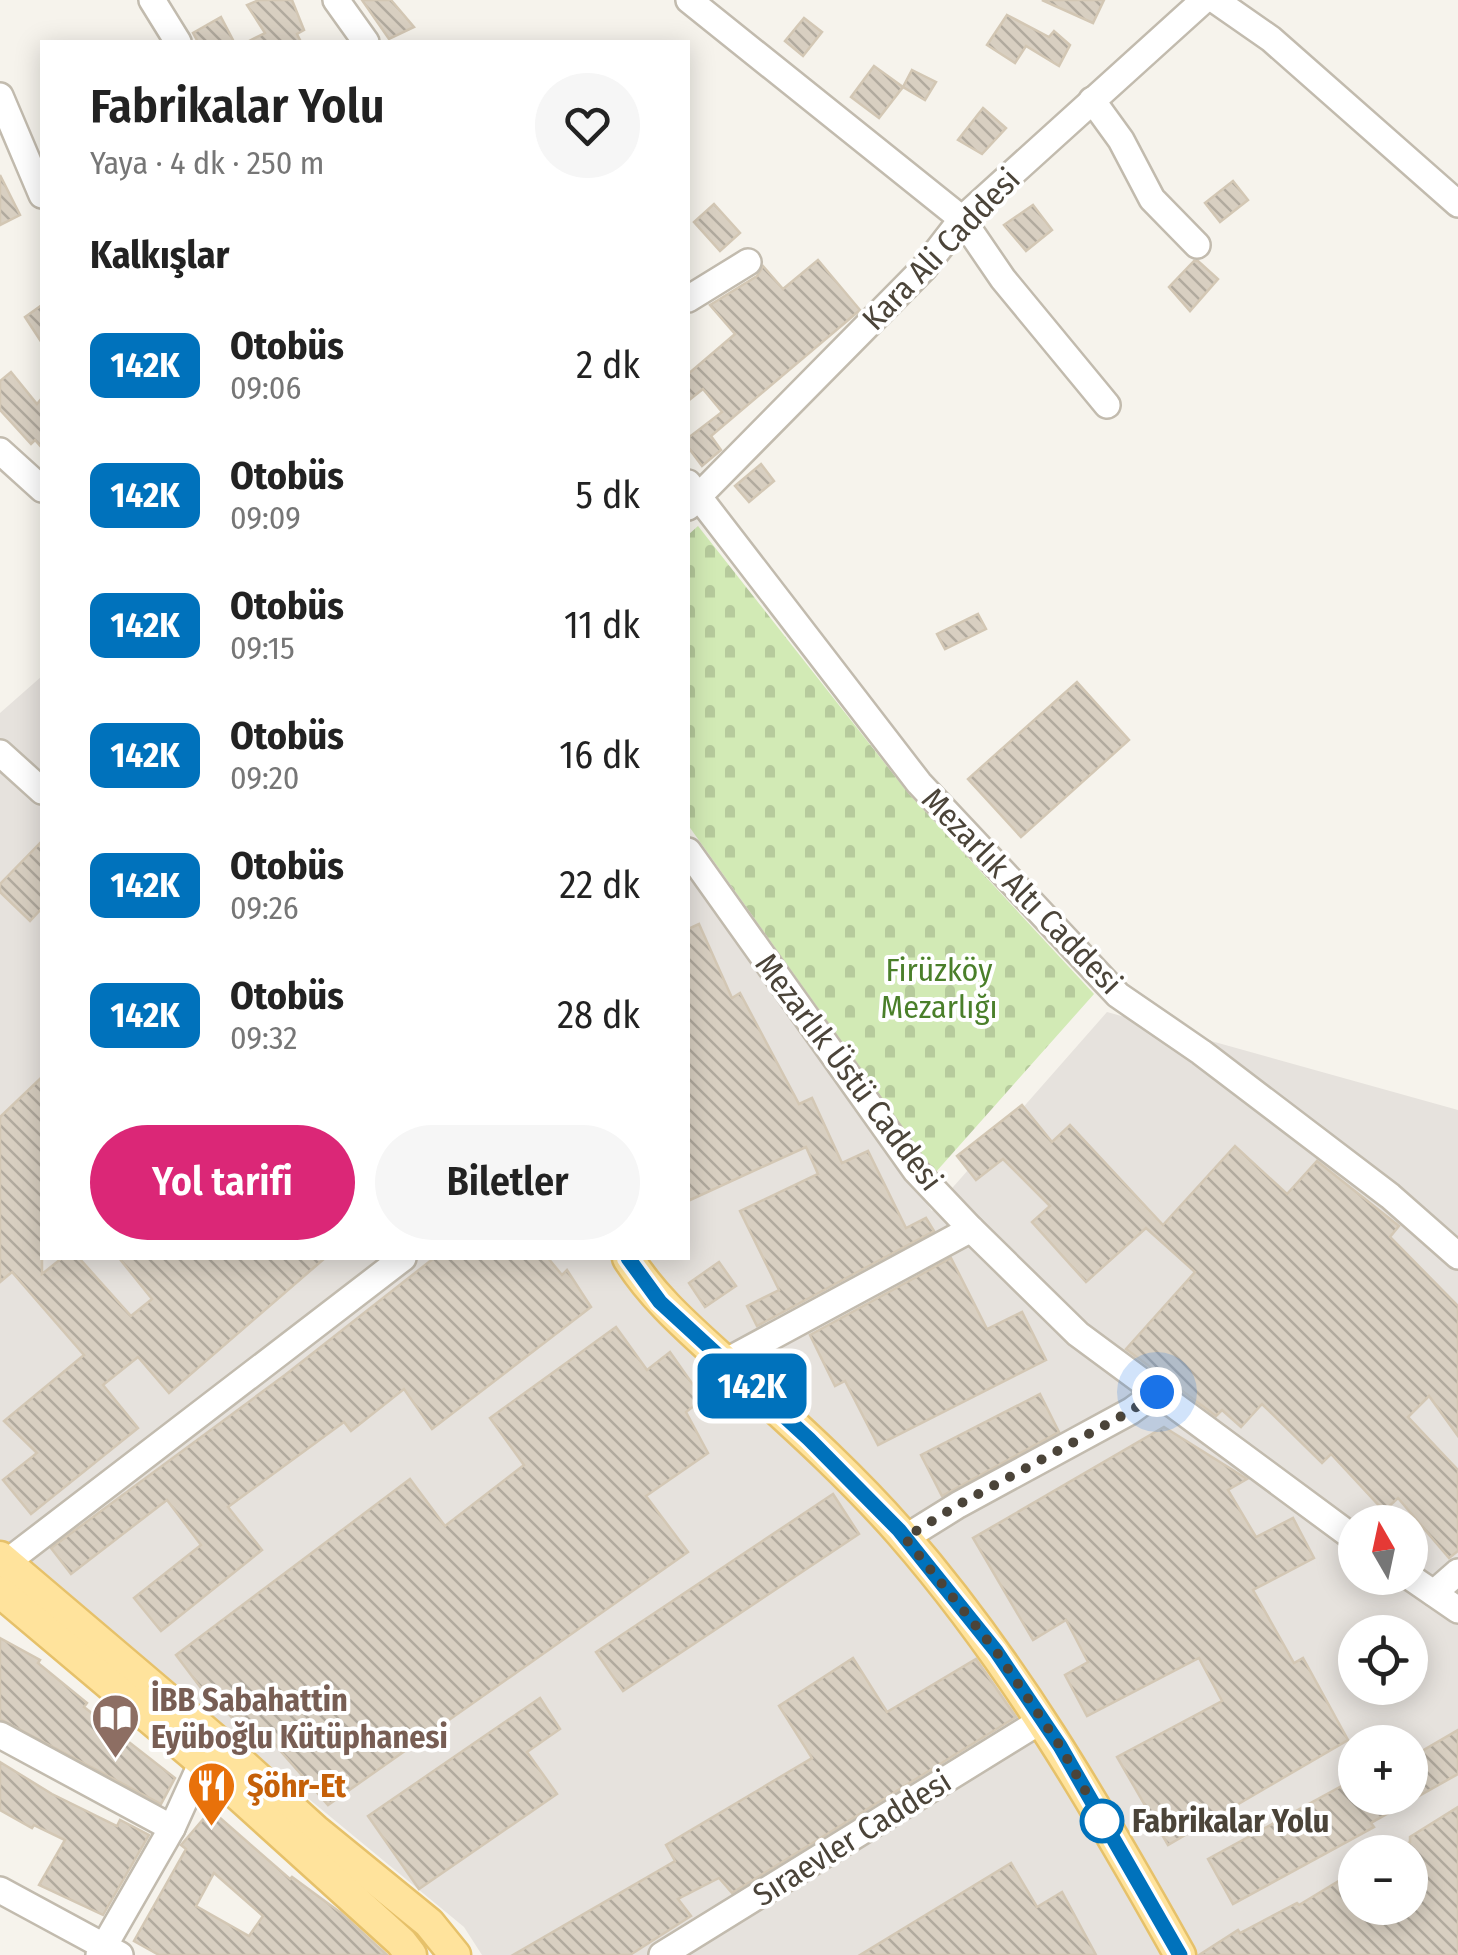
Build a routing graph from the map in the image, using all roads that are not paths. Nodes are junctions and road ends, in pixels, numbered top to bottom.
1 (152, 0) edge
2 (336, 0) edge
3 (691, 0) edge
4 (1204, 0) edge
5 (1215, 0) edge
6 (177, 40) edge
7 (365, 40) edge
8 (0, 97) edge
9 (1092, 100) junction
10 (40, 190) edge
11 (1458, 204) edge
12 (962, 220) junction
13 (1197, 244) dead end
14 (748, 262) dead end
15 (690, 298) edge
16 (1107, 405) dead end
17 (0, 451) edge
18 (40, 487) edge
19 (691, 496) edge
20 (0, 752) edge
21 (40, 789) edge
22 (690, 854) edge
23 (972, 1230) junction
24 (1458, 1256) edge
25 (399, 1260) edge
26 (629, 1260) edge
27 (725, 1362) junction
28 (1157, 1392) junction
29 (1338, 1526) edge
30 (905, 1538) junction
31 (2, 1570) edge
32 (1458, 1572) edge
33 (1428, 1589) edge
34 (1434, 1593) junction
35 (1458, 1610) edge
36 (190, 1718) junction
37 (1042, 1720) junction
38 (0, 1735) edge
39 (202, 1762) junction
40 (172, 1828) junction
41 (0, 1890) edge
42 (107, 1952) edge
43 (411, 1955) edge
44 (455, 1955) edge
45 (662, 1955) edge
46 (1180, 1955) edge

1 - 6 street
2 - 7 street
3 - 12 street
4 - 9 street, Kara Ali Caddesi
5 - 11 street
8 - 10 street
9 - 12 street, Kara Ali Caddesi
9 - 13 street
12 - 16 street
12 - 19 street, Kara Ali Caddesi
14 - 15 street
17 - 18 street
19 - 24 street, Mezarlık Altı Caddesi
20 - 21 street
22 - 23 street, Mezarlık Üstü Caddesi
23 - 27 street
23 - 28 street, Mezarlık Üstü Caddesi
25 - 31 street
26 - 27 main road
27 - 30 main road
28 - 29 street, Mezarlık Üstü Caddesi
28 - 30 street
30 - 37 main road
31 - 36 main road
31 - 39 main road
32 - 34 street
33 - 34 street
34 - 35 street
36 - 39 main road
36 - 44 main road
37 - 45 street, Sıraevler Caddesi
37 - 46 main road
38 - 40 street
39 - 40 street
39 - 43 main road
40 - 42 street
41 - 42 street

